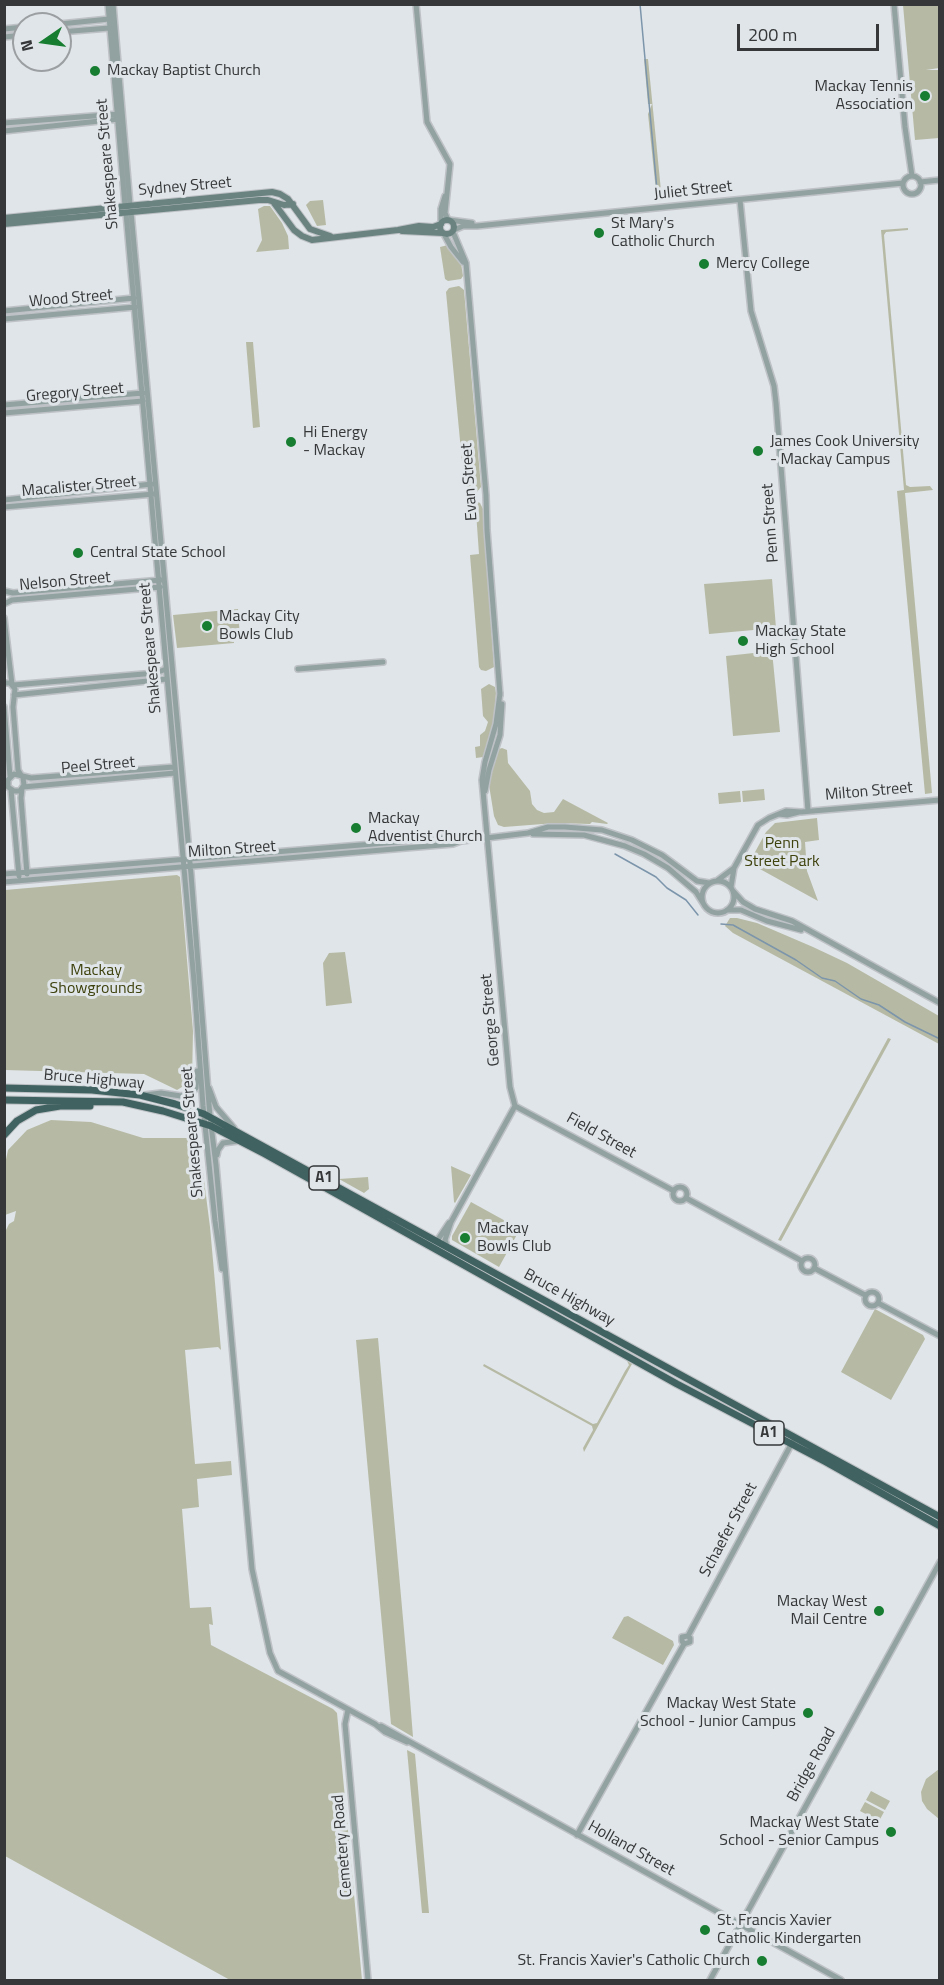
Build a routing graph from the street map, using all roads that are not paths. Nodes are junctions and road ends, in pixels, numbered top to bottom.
1 (108, 4) edge
2 (113, 4) edge
3 (416, 4) edge
4 (894, 4) edge
5 (98, 21) junction
6 (112, 21) junction
7 (72, 23) edge
8 (109, 28) junction
9 (99, 29) junction
10 (72, 31) edge
11 (106, 114) junction
12 (120, 116) junction
13 (106, 122) junction
14 (4, 123) edge
15 (4, 131) edge
16 (912, 176) junction
17 (939, 180) edge
18 (920, 182) junction
19 (903, 183) junction
20 (252, 197) junction
21 (740, 200) junction
22 (271, 201) junction
23 (294, 207) junction
24 (128, 209) junction
25 (58, 216) junction
26 (4, 218) edge
27 (445, 222) junction
28 (4, 224) edge
29 (485, 225) junction
30 (398, 230) junction
31 (454, 231) junction
32 (444, 233) junction
33 (301, 236) junction
34 (330, 236) junction
35 (466, 269) junction
36 (136, 298) junction
37 (122, 300) junction
38 (137, 307) junction
39 (123, 308) junction
40 (4, 311) edge
41 (4, 319) edge
42 (144, 393) junction
43 (130, 394) junction
44 (145, 401) junction
45 (131, 402) junction
46 (4, 405) edge
47 (4, 413) edge
48 (153, 484) junction
49 (138, 486) junction
50 (153, 494) junction
51 (139, 495) junction
52 (4, 500) edge
53 (4, 507) edge
54 (161, 584) junction
55 (148, 585) junction
56 (4, 591) edge
57 (4, 604) edge
58 (4, 618) edge
59 (166, 644) junction
60 (171, 660) junction
61 (383, 662) dead end
62 (166, 669) junction
63 (298, 669) dead end
64 (156, 673) junction
65 (172, 676) junction
66 (167, 680) junction
67 (157, 681) junction
68 (4, 683) edge
69 (12, 685) junction
70 (168, 690) junction
71 (11, 696) junction
72 (4, 707) edge
73 (496, 739) joint
74 (175, 770) junction
75 (165, 771) junction
76 (22, 777) junction
77 (8, 778) edge
78 (22, 788) junction
79 (9, 789) edge
80 (939, 800) edge
81 (808, 811) junction
82 (528, 833) junction
83 (488, 838) junction
84 (409, 841) junction
85 (461, 841) junction
86 (410, 848) junction
87 (345, 850) junction
88 (186, 859) junction
89 (187, 867) junction
90 (734, 868) junction
91 (19, 873) junction
92 (27, 873) junction
93 (4, 874) edge
94 (28, 880) junction
95 (718, 880) junction
96 (20, 881) junction
97 (4, 882) edge
98 (709, 883) junction
99 (732, 889) junction
100 (703, 903) junction
101 (728, 910) junction
102 (806, 930) junction
103 (939, 1003) edge
104 (198, 1040) junction
105 (207, 1081) junction
106 (4, 1088) edge
107 (140, 1095) junction
108 (4, 1100) edge
109 (515, 1106) junction
110 (144, 1107) junction
111 (207, 1115) junction
112 (208, 1125) junction
113 (234, 1129) junction
114 (4, 1135) edge
115 (243, 1142) junction
116 (216, 1165) junction
117 (674, 1191) junction
118 (686, 1198) junction
119 (383, 1211) junction
120 (451, 1222) junction
121 (437, 1241) junction
122 (429, 1245) junction
123 (447, 1246) junction
124 (802, 1261) junction
125 (814, 1268) junction
126 (485, 1276) junction
127 (226, 1288) junction
128 (865, 1295) junction
129 (878, 1302) junction
130 (939, 1336) edge
131 (793, 1441) junction
132 (939, 1524) edge
133 (939, 1562) edge
134 (270, 1653) joint
135 (348, 1710) junction
136 (577, 1834) junction
137 (741, 1924) junction
138 (368, 1980) edge
139 (710, 1980) edge
140 (841, 1980) edge

1 - 6 street, Shakespeare Street
2 - 6 street, Shakespeare Street
3 - 27 street
4 - 16 street
5 - 6 street
5 - 7 street
5 - 9 street
6 - 8 street, Shakespeare Street
6 - 12 street, Shakespeare Street
8 - 9 street
8 - 12 street, Shakespeare Street
9 - 10 street
11 - 12 street
11 - 13 street
11 - 14 street
12 - 13 street
12 - 24 street, Shakespeare Street
13 - 15 street
16 - 18 street
16 - 19 street
17 - 18 street
18 - 19 street
19 - 21 street, Juliet Street
20 - 22 main road, Sydney Street
20 - 23 main road, Sydney Street
20 - 24 main road, Sydney Street
21 - 29 street, Juliet Street
21 - 81 street, Penn Street
22 - 23 main road, Sydney Street
22 - 33 main road
23 - 33 main road
23 - 34 main road
24 - 25 main road, Sydney Street
24 - 36 street, Shakespeare Street
25 - 26 main road, Sydney Street
25 - 28 main road, Sydney Street
27 - 29 street, Juliet Street
27 - 30 main road, Juliet Street
27 - 31 main road
27 - 32 main road
29 - 31 street, Juliet Street
30 - 32 main road, Juliet Street
30 - 34 main road, Juliet Street
31 - 32 main road
31 - 35 street, Evan Street
32 - 35 street, Evan Street
33 - 34 main road, Juliet Street
35 - 73 street, Evan Street
36 - 37 street, Wood Street
36 - 38 street, Shakespeare Street
37 - 39 street
37 - 40 street, Wood Street
38 - 39 street, Wood Street
38 - 42 street, Shakespeare Street
39 - 41 street, Wood Street
42 - 43 street, Gregory Street
42 - 44 street, Shakespeare Street
43 - 45 street
43 - 46 street, Gregory Street
44 - 45 street, Gregory Street
44 - 48 street, Shakespeare Street
45 - 47 street, Gregory Street
48 - 49 street, Macalister Street
48 - 50 street, Shakespeare Street
49 - 51 street
49 - 52 street, Macalister Street
50 - 51 street, Macalister Street
50 - 54 street, Shakespeare Street
51 - 53 street, Macalister Street
54 - 55 street, Nelson Street
54 - 59 street, Shakespeare Street
55 - 56 street, Nelson Street
55 - 57 street, Nelson Street
58 - 69 street
59 - 60 street, Shakespeare Street
59 - 62 street, Shakespeare Street
60 - 65 street, Shakespeare Street
60 - 66 street
61 - 63 street
62 - 64 street
62 - 66 street, Shakespeare Street
64 - 67 street
64 - 69 street
65 - 70 street
65 - 88 street, Shakespeare Street
66 - 67 street
66 - 70 street, Shakespeare Street
67 - 71 street
68 - 69 street
69 - 71 street
70 - 74 street, Shakespeare Street
71 - 76 street
72 - 77 street
73 - 83 street, George Street
74 - 75 street, Peel Street
74 - 88 street, Shakespeare Street
75 - 76 street, Peel Street
75 - 78 street, Peel Street
76 - 77 street
76 - 78 street
77 - 79 street
78 - 79 street
78 - 92 street
79 - 91 street
80 - 81 street, Milton Street
81 - 90 street, Milton Street
82 - 83 street, Milton Street
82 - 98 street, Milton Street
82 - 100 street, Milton Street
83 - 85 street, Milton Street
83 - 109 street, George Street
84 - 85 street, Milton Street
84 - 86 street
84 - 87 street, Milton Street
85 - 86 street, Milton Street
86 - 87 street, Milton Street
87 - 88 street, Milton Street
87 - 89 street, Milton Street
88 - 89 street, Shakespeare Street
88 - 92 street, Milton Street
89 - 94 street, Milton Street
89 - 104 street, Shakespeare Street
89 - 105 street, Shakespeare Street
90 - 95 street
90 - 99 street
91 - 92 street, Milton Street
91 - 93 street, Milton Street
91 - 96 street
92 - 94 street
94 - 96 street, Milton Street
95 - 98 street
95 - 99 street
96 - 97 street, Milton Street
98 - 100 street
99 - 101 street
99 - 102 street
100 - 101 street
101 - 102 street
102 - 103 street
104 - 107 street
104 - 111 street, Shakespeare Street
105 - 111 street, Shakespeare Street
105 - 113 street
106 - 107 highway, Bruce Highway / A1
107 - 111 highway, Bruce Highway / A1
108 - 110 highway, Bruce Highway / A1
109 - 117 street, Field Street
109 - 120 street
110 - 112 highway, Bruce Highway / A1
110 - 114 highway, A1
111 - 112 street, Shakespeare Street
111 - 113 highway, Bruce Highway / A1
112 - 115 highway, Bruce Highway / A1
112 - 116 street, Shakespeare Street
112 - 127 street, Shakespeare Street
113 - 119 highway, Bruce Highway / A1
115 - 116 street
115 - 122 highway, Bruce Highway / A1
116 - 127 street, Shakespeare Street
117 - 118 street
117 - 118 street
118 - 124 street
119 - 121 highway, Bruce Highway / A1
119 - 122 highway
120 - 121 street
120 - 123 street
121 - 123 highway, Bruce Highway / A1
121 - 126 highway
122 - 126 highway, Bruce Highway / A1
123 - 131 highway, Bruce Highway / A1
124 - 125 street
124 - 125 street
125 - 128 street
126 - 131 highway, Bruce Highway / A1
127 - 134 street, Shakespeare Street
128 - 129 street
128 - 129 street
129 - 130 street
131 - 132 highway, Bruce Highway / A1
131 - 136 street, Schaefer Street
133 - 137 street, Bridge Road
134 - 135 street, Holland Street
135 - 136 street, Holland Street
135 - 138 street, Cemetery Road
136 - 137 street, Holland Street
137 - 139 street, Bridge Road
137 - 140 street, Holland Street

